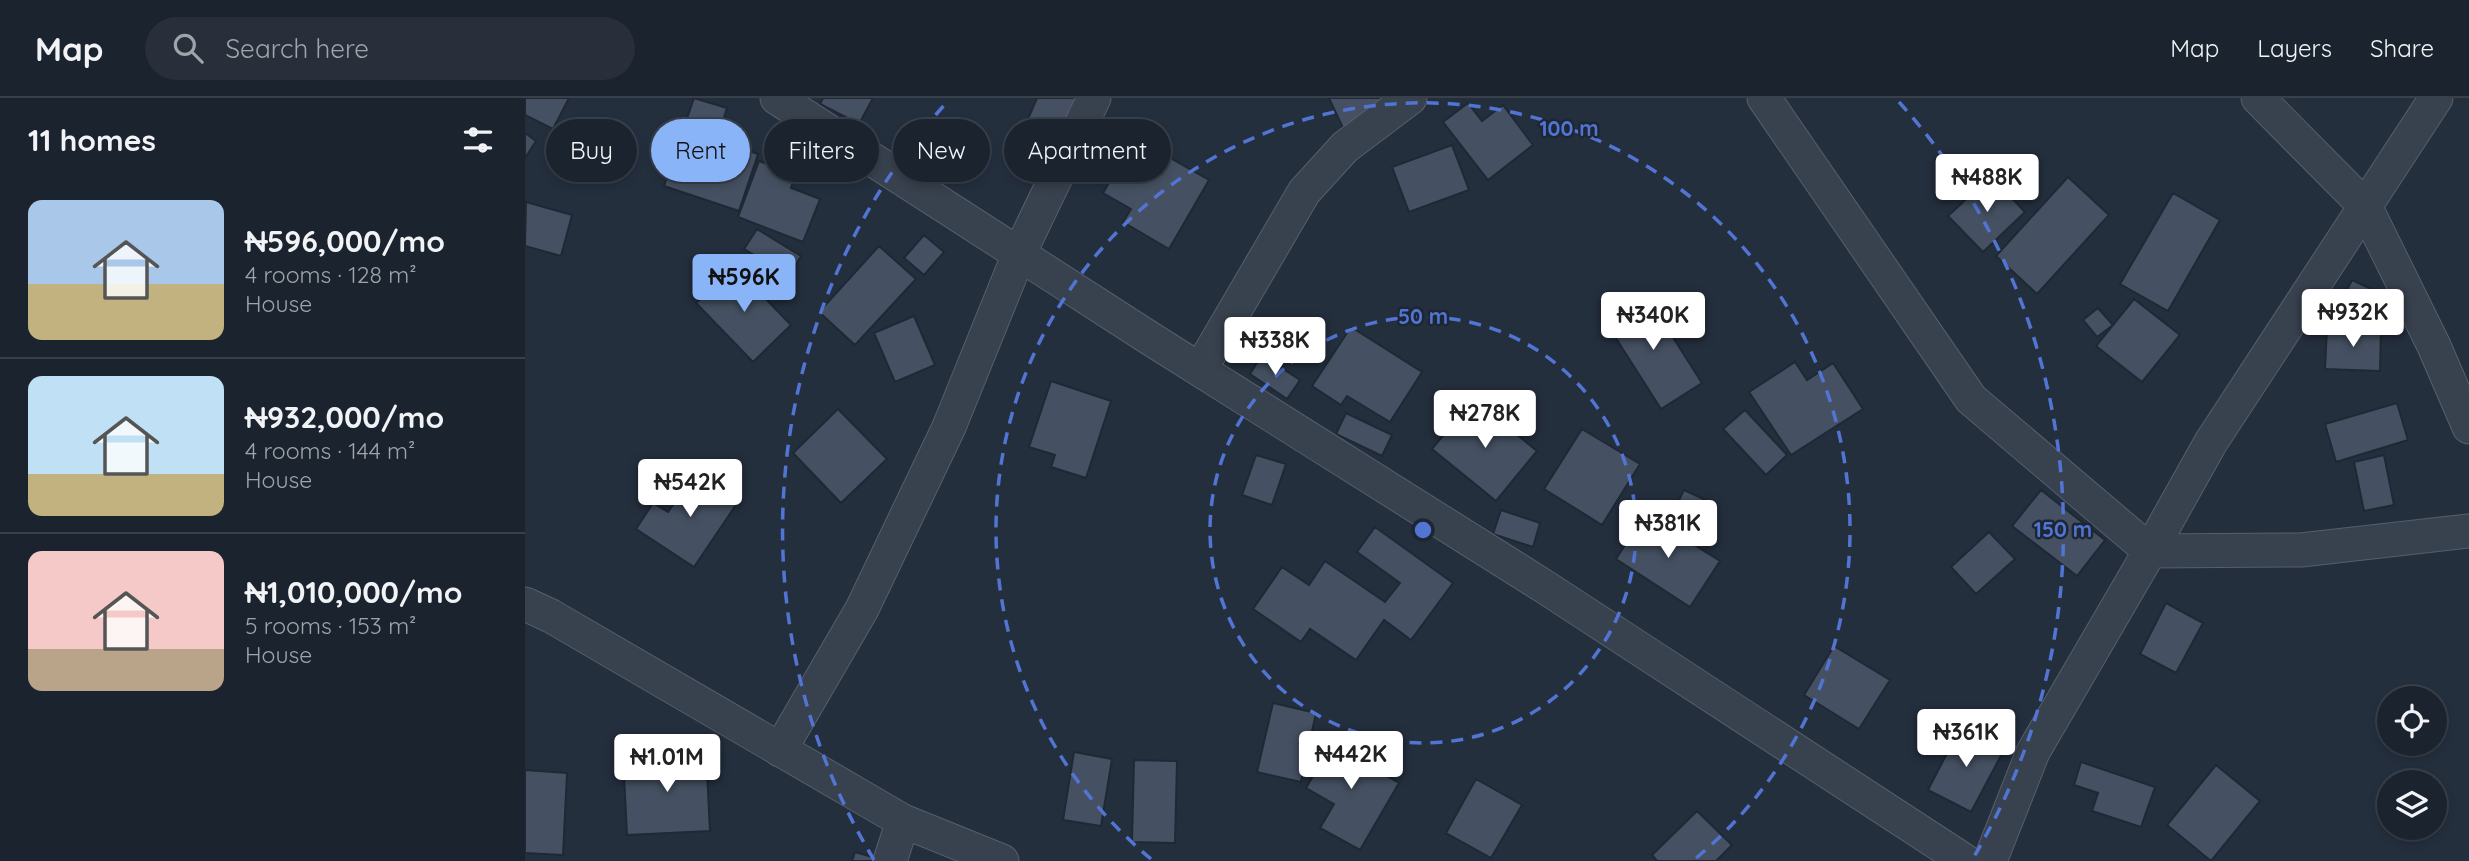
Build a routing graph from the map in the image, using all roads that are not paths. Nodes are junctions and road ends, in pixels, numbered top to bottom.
1 (777, 98) edge
2 (1094, 98) edge
3 (1411, 98) edge
4 (1764, 98) edge
5 (2258, 98) edge
6 (2436, 98) edge
7 (2365, 206) junction
8 (1019, 254) junction
9 (1200, 370) junction
10 (2469, 427) edge
11 (2469, 531) edge
12 (2150, 551) junction
13 (525, 604) edge
14 (780, 750) junction
15 (903, 821) junction
16 (890, 861) edge
17 (1002, 861) edge
18 (1965, 861) edge
19 (1990, 861) edge

1 - 8 street
2 - 8 street
3 - 9 street
4 - 12 street
5 - 7 street
6 - 7 street
7 - 10 street
7 - 12 street
8 - 9 street
8 - 14 street
9 - 18 street
11 - 12 street
12 - 19 street
13 - 14 street
14 - 15 street
15 - 16 street
15 - 17 street

